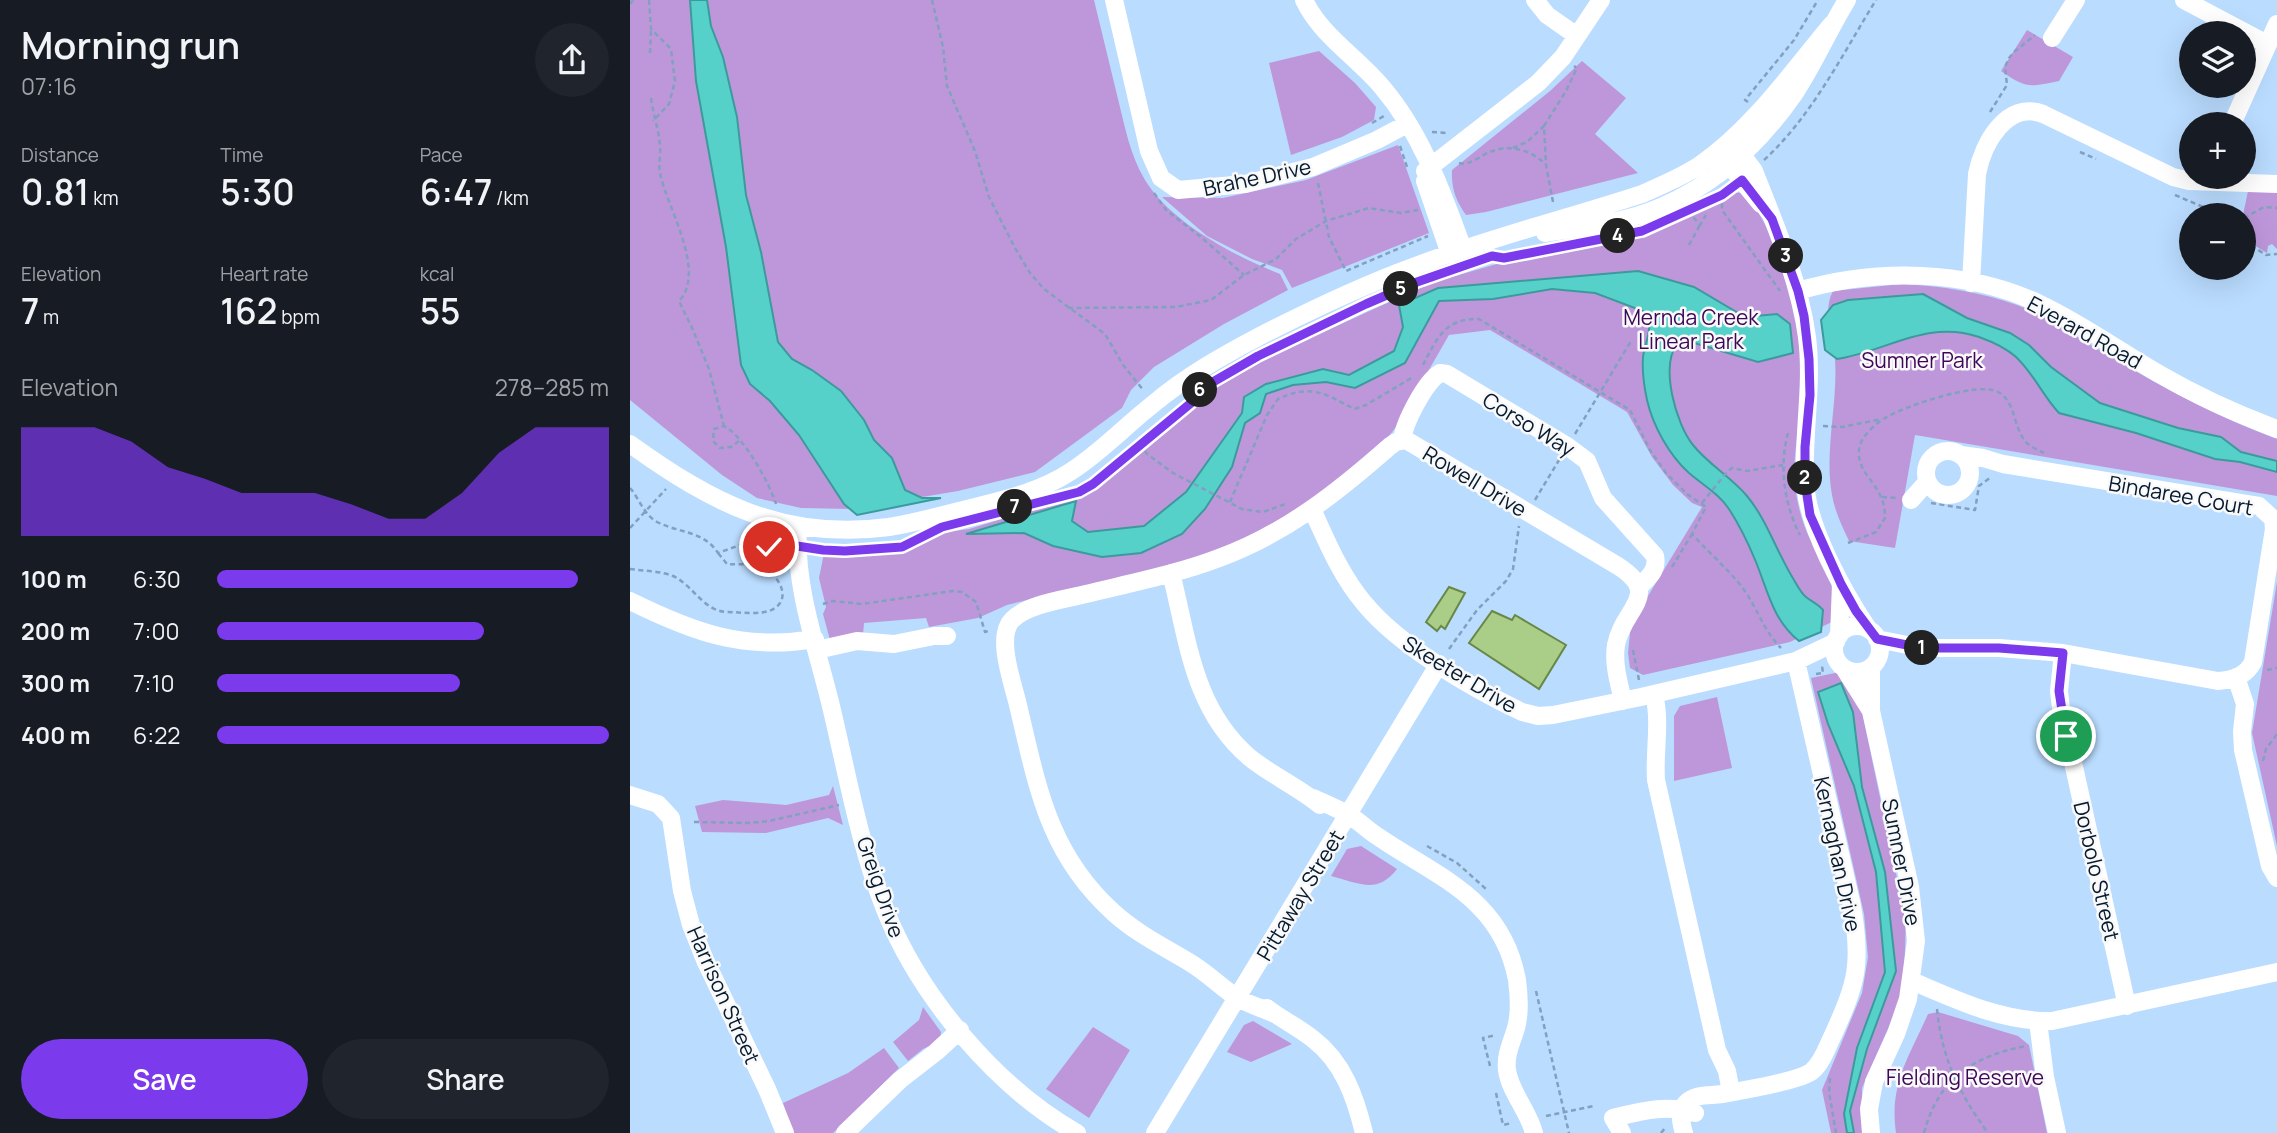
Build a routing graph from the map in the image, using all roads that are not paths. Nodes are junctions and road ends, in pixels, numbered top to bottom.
1 (1114, 0) edge
2 (1304, 0) edge
3 (1535, 0) edge
4 (1601, 0) edge
5 (1847, 0) edge
6 (2076, 0) edge
7 (2184, 0) edge
8 (1832, 24) junction
9 (2277, 24) edge
10 (1577, 36) junction
11 (2052, 38) road end
12 (2267, 44) junction
13 (2237, 112) edge
14 (1400, 128) junction
15 (1724, 146) junction
16 (1736, 160) junction
17 (1421, 170) junction
18 (2179, 178) edge
19 (2256, 182) edge
20 (2277, 184) edge
21 (1491, 249) junction
22 (1456, 252) junction
23 (1971, 283) junction
24 (1790, 293) junction
25 (2277, 429) edge
26 (1402, 440) junction
27 (630, 444) edge
28 (1961, 454) junction
29 (1998, 470) junction
30 (1969, 479) junction
31 (1927, 482) junction
32 (1911, 500) road end
33 (1312, 509) junction
34 (805, 527) junction
35 (1171, 573) junction
36 (1841, 584) junction
37 (1640, 586) junction
38 (630, 601) edge
39 (1873, 634) junction
40 (947, 636) dead end
41 (1837, 639) junction
42 (815, 641) junction
43 (1922, 648) junction
44 (2063, 653) junction
45 (1796, 661) junction
46 (1438, 664) junction
47 (1873, 664) junction
48 (1842, 666) junction
49 (2243, 672) junction
50 (1646, 690) junction
51 (1623, 701) junction
52 (1871, 711) junction
53 (630, 795) edge
54 (1346, 818) junction
55 (2277, 877) edge
56 (2277, 972) edge
57 (1911, 986) junction
58 (1241, 993) junction
59 (2127, 1006) junction
60 (2038, 1021) junction
61 (962, 1033) junction
62 (1726, 1093) junction
63 (1688, 1111) junction
64 (1158, 1131) edge
65 (785, 1133) edge
66 (845, 1133) edge
67 (1077, 1133) edge
68 (1364, 1133) edge
69 (1534, 1133) edge
70 (1622, 1133) edge
71 (1684, 1133) edge
72 (1692, 1133) edge
73 (1871, 1133) edge
74 (2057, 1133) edge

1 - 14 street, Brahe Drive
2 - 14 street
3 - 10 street
4 - 10 street
5 - 8 street
6 - 11 street
7 - 12 street
8 - 15 street
8 - 16 street
9 - 12 street
10 - 17 street
12 - 13 street
14 - 17 street
15 - 16 street
15 - 21 street
16 - 21 street
16 - 24 street
17 - 22 street
18 - 23 street
19 - 20 street
21 - 22 street
22 - 34 street
23 - 24 street, Everard Road
23 - 25 street, Everard Road
24 - 36 street
26 - 33 street, Rowell Drive
26 - 37 street, Rowell Drive
26 - 37 street, Corso Way
27 - 34 street
28 - 29 street, Bindaree Court
28 - 30 street
28 - 31 street, Bindaree Court
29 - 30 street
29 - 49 street, Bindaree Court
30 - 31 street
31 - 32 street
33 - 35 street, Rowell Drive
33 - 46 street, Skeeter Drive
34 - 42 street, Greig Drive
35 - 54 street
35 - 58 street, Rowell Drive
36 - 39 street
36 - 41 street
37 - 51 street
38 - 42 street
39 - 41 street
39 - 43 street
39 - 47 street
40 - 42 street
41 - 45 street, Skeeter Drive
41 - 48 street
42 - 61 street, Greig Drive
43 - 44 street
43 - 47 street
44 - 49 street
44 - 59 street, Dorbolo Street
45 - 48 street, Skeeter Drive
45 - 50 street, Skeeter Drive
45 - 62 street, Kernaghan Drive
46 - 51 street, Skeeter Drive
46 - 54 street, Pittaway Street
47 - 48 street
47 - 52 street, Sumner Drive
48 - 52 street, Sumner Drive
49 - 55 street
50 - 51 street, Skeeter Drive
50 - 62 street
52 - 57 street, Sumner Drive
53 - 65 street, Harrison Street
54 - 58 street, Pittaway Street
54 - 69 street
56 - 59 street
57 - 60 street
57 - 73 street, Sumner Drive
58 - 64 street, Pittaway Street
58 - 68 street, Rowell Drive
59 - 60 street
60 - 74 street
61 - 66 street
61 - 67 street, Greig Drive
62 - 63 street, Kernaghan Drive
63 - 70 street
63 - 71 street
63 - 72 street

